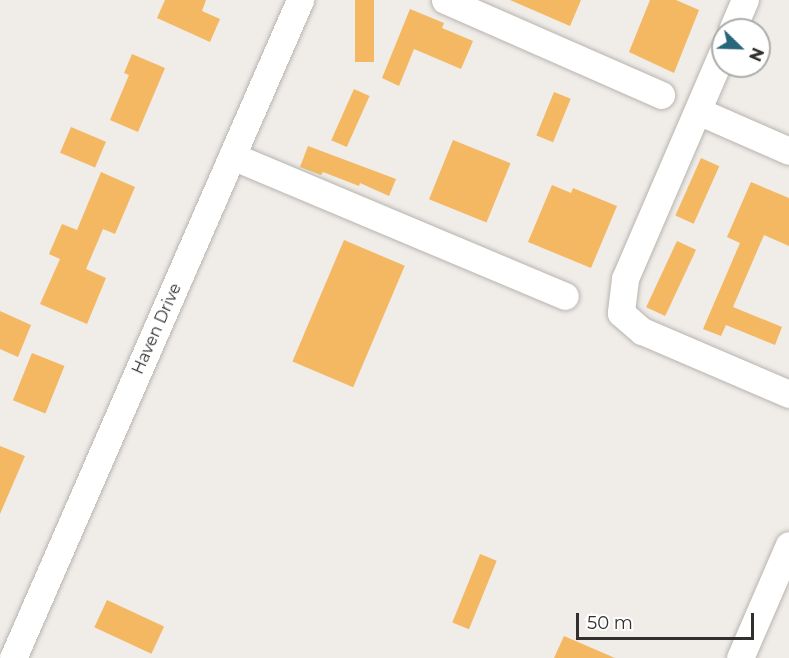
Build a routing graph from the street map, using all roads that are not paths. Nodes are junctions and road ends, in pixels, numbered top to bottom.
1 (300, 0) edge
2 (445, 0) edge
3 (745, 0) edge
4 (737, 18) edge
5 (712, 78) edge
6 (662, 95) dead end
7 (698, 111) junction
8 (789, 151) edge
9 (232, 156) junction
10 (565, 296) dead end
11 (789, 394) edge
12 (789, 545) edge
13 (13, 658) edge
14 (740, 658) edge

1 - 9 street, Haven Drive
2 - 6 street
3 - 4 street
5 - 7 street
7 - 8 street
7 - 11 street
9 - 10 street
9 - 13 street, Haven Drive
12 - 14 street

